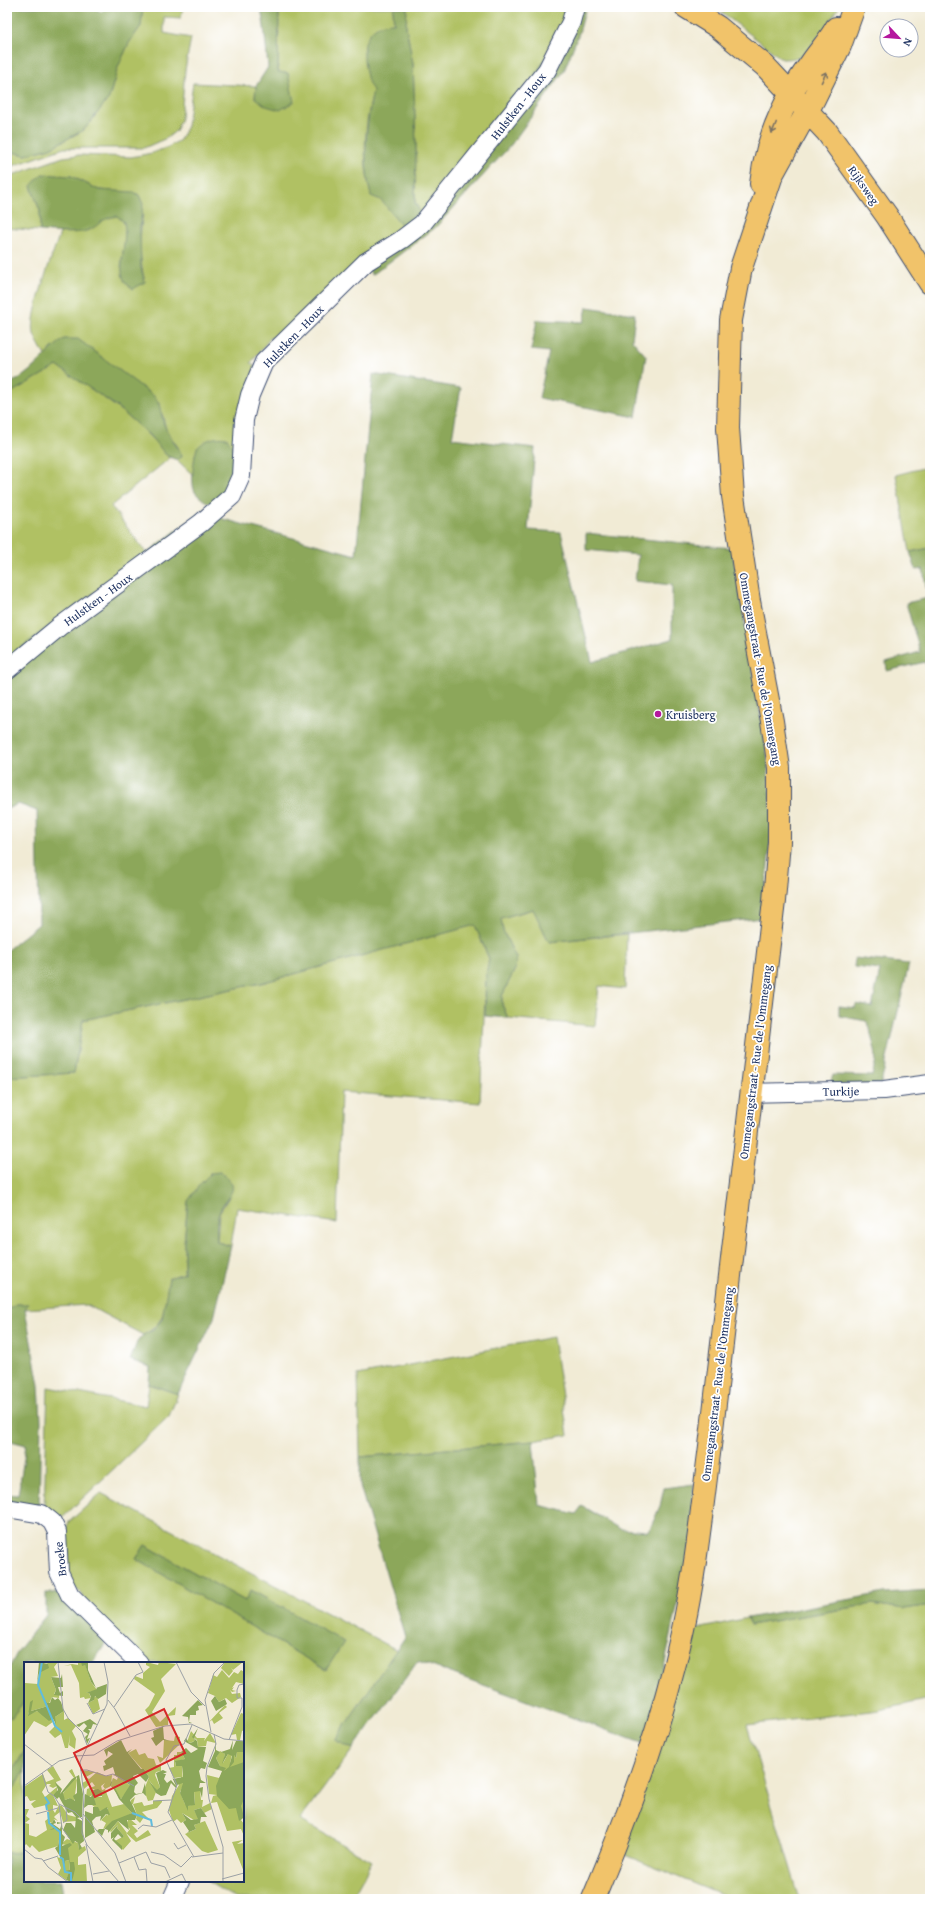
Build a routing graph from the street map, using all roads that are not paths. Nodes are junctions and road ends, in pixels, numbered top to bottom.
1 (575, 7) edge
2 (686, 7) edge
3 (850, 7) edge
4 (854, 7) edge
5 (791, 93) junction
6 (807, 112) junction
7 (757, 215) junction
8 (930, 283) edge
9 (7, 670) edge
10 (930, 1084) edge
11 (751, 1093) junction
12 (7, 1508) edge
13 (138, 1662) edge
14 (180, 1882) edge
15 (172, 1899) edge
16 (593, 1899) edge

1 - 9 street, Hulstken - Houx
2 - 5 main road, Rijksweg
3 - 5 main road, Ommegangstraat - Rue de l'Ommegang
6 -> 4 main road, Ommegangstraat - Rue de l'Ommegang
5 - 6 main road, Rijksweg
5 -> 7 main road, Ommegangstraat - Rue de l'Ommegang
6 - 7 main road, Ommegangstraat - Rue de l'Ommegang
6 - 8 main road, Rijksweg
7 - 11 main road, Ommegangstraat - Rue de l'Ommegang
10 - 11 street, Turkije
11 - 16 main road, Ommegangstraat - Rue de l'Ommegang
12 - 13 street, Broeke
14 - 15 street

